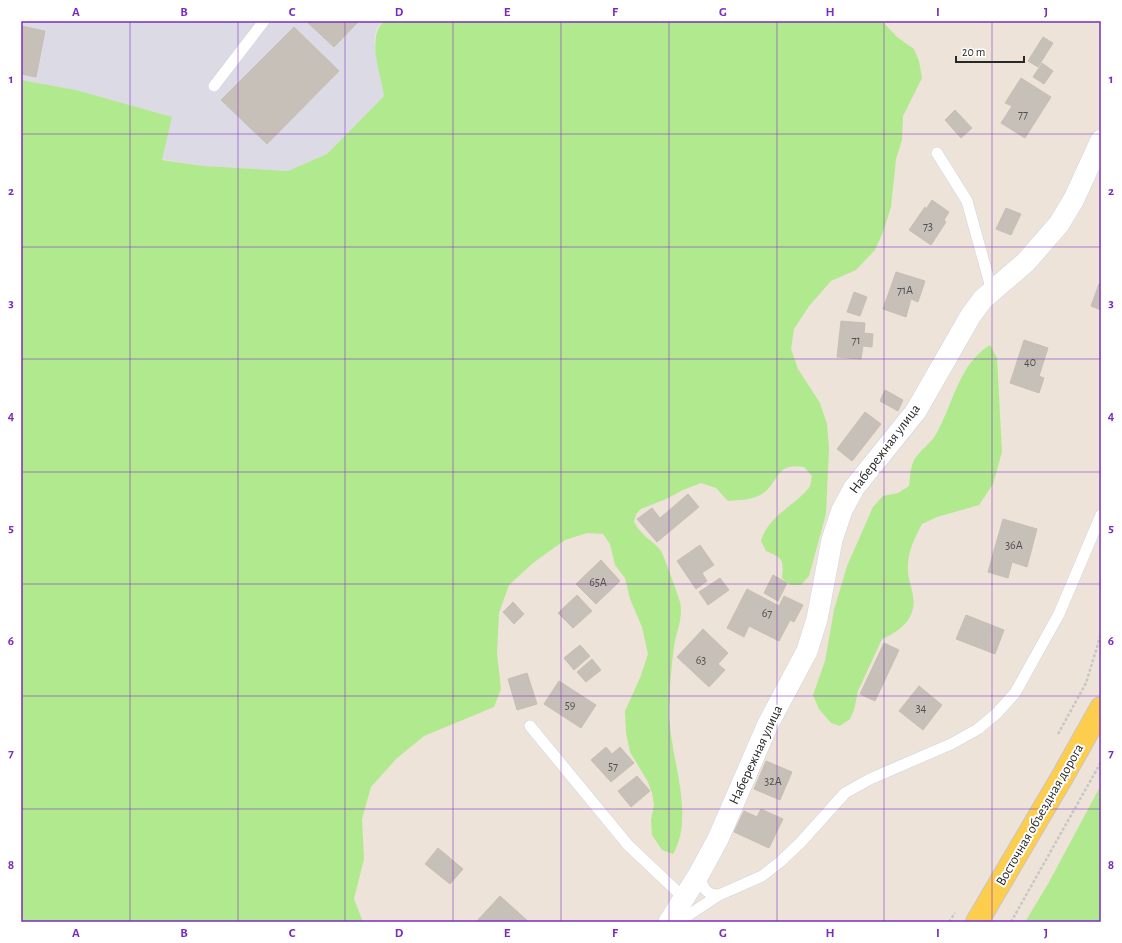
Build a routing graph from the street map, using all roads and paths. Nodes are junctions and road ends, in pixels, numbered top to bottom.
1 (264, 21) edge
2 (214, 86) dead end
3 (1101, 140) edge
4 (937, 153) dead end
5 (992, 291) junction
6 (1101, 515) edge
7 (1101, 634) edge
8 (1101, 708) edge
9 (530, 726) dead end
10 (1056, 739) dead end
11 (1101, 762) edge
12 (699, 874) junction
13 (719, 895) junction
14 (684, 898) junction
15 (956, 911) dead end
16 (669, 922) edge
17 (678, 922) edge
18 (949, 922) edge
19 (977, 922) edge
20 (1011, 922) edge

1 - 2 lane
3 - 5 street, Набережная улица
4 - 5 lane
5 - 12 street, Набережная улица
6 - 13 lane
7 - 10 path
8 - 19 main road, Восточная объездная дорога
9 - 14 lane
11 - 20 path
12 - 13 lane
12 - 14 street, Набережная улица
13 - 17 lane
14 - 16 street, Набережная улица
15 - 18 path

